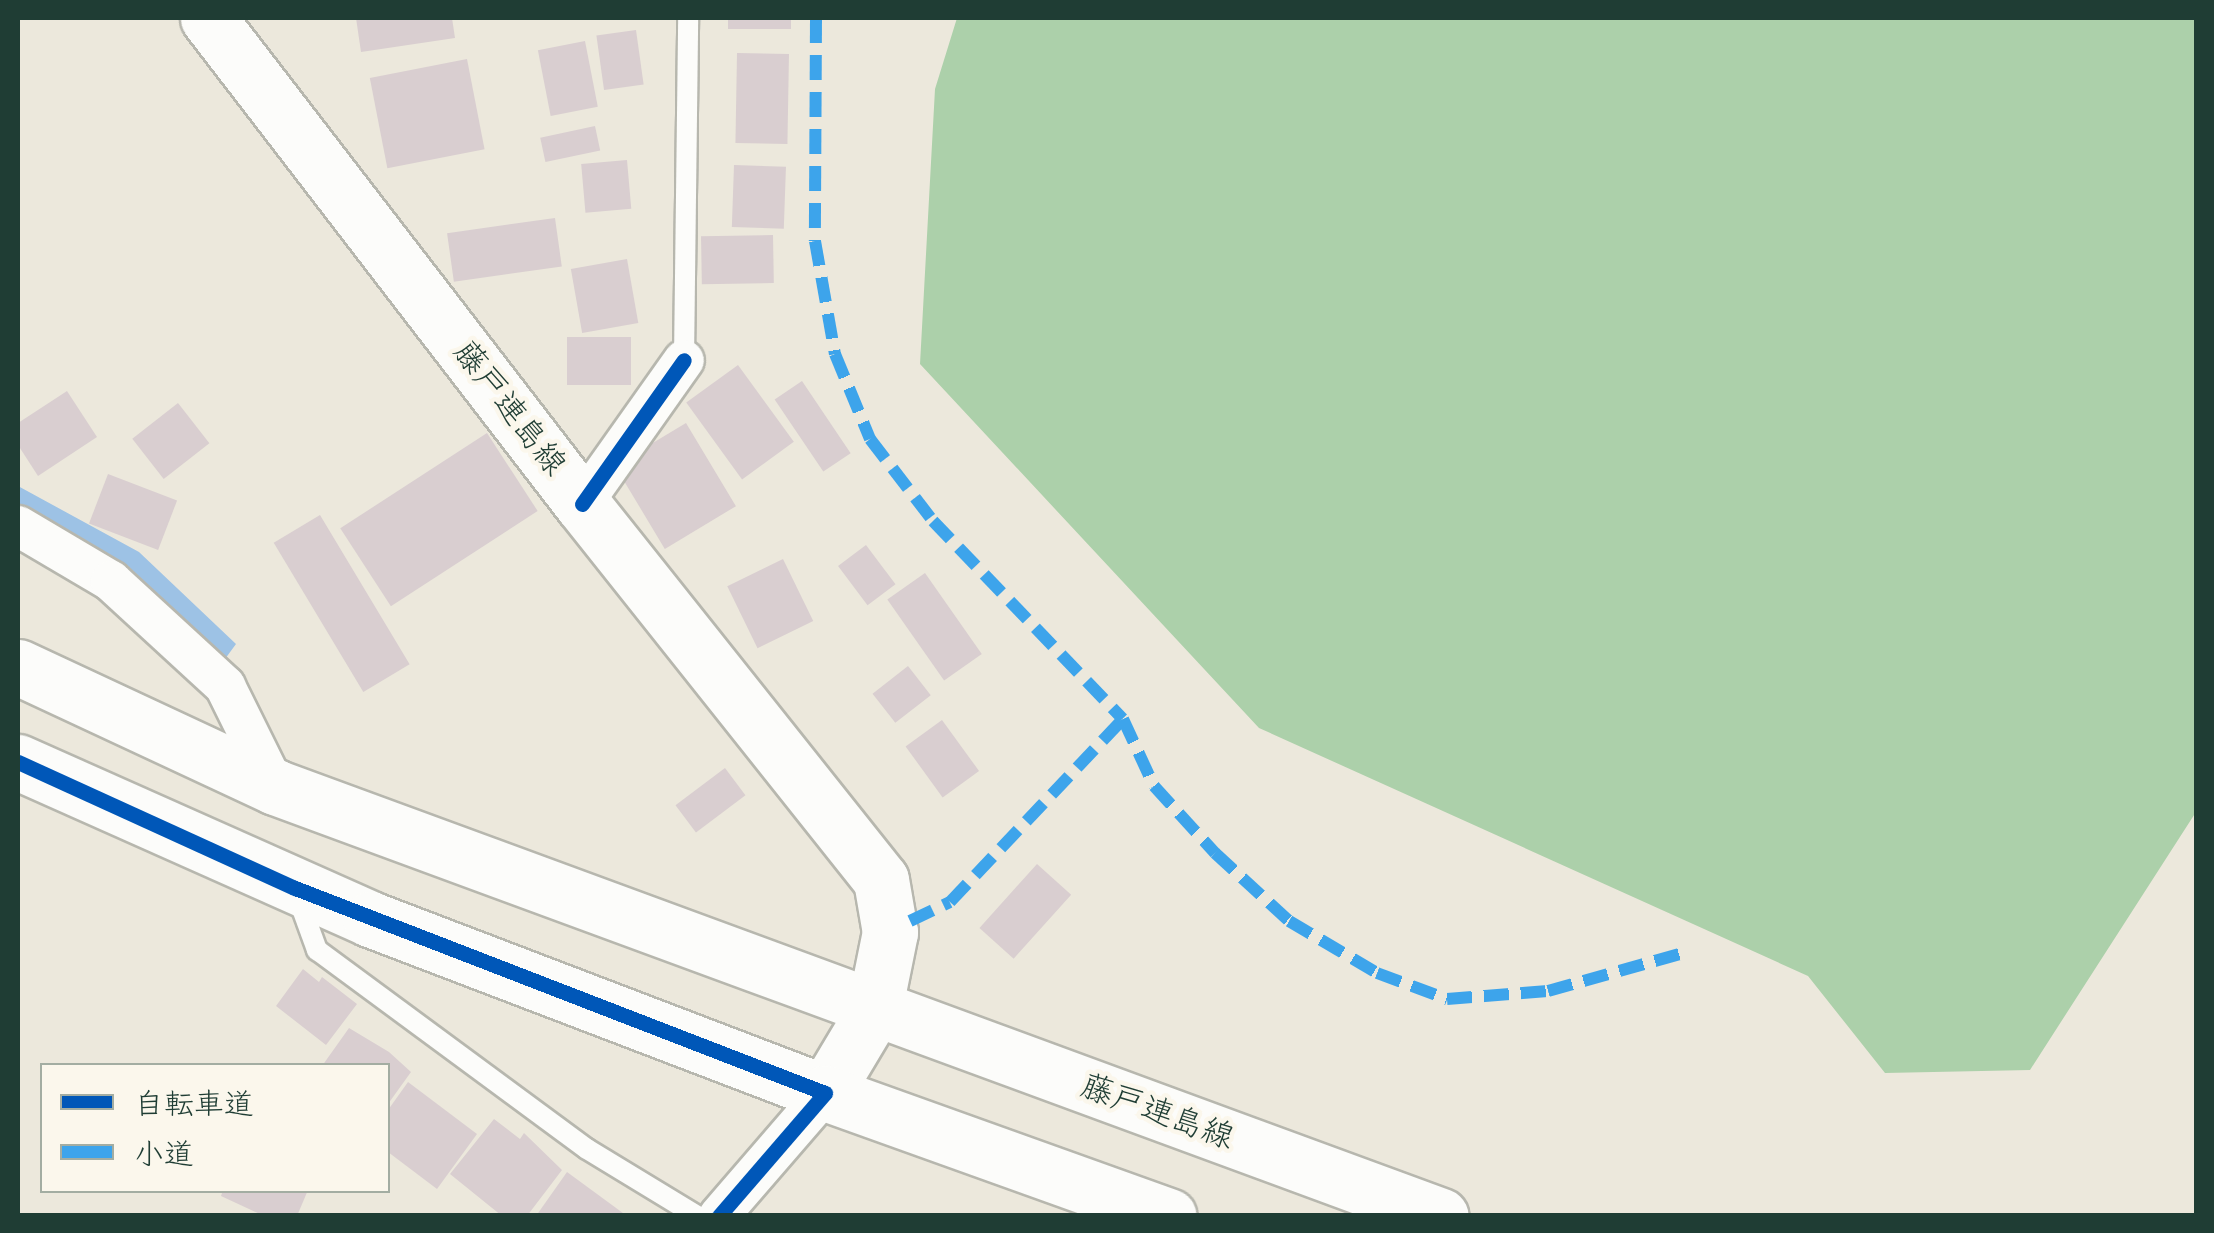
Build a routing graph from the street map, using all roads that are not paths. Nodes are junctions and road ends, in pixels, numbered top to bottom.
1 (208, 18) edge
2 (688, 18) edge
3 (684, 360) joint
4 (582, 504) junction
5 (18, 526) edge
6 (18, 667) edge
7 (18, 762) edge
8 (275, 787) junction
9 (295, 888) junction
10 (874, 1011) junction
11 (825, 1093) junction
12 (698, 1216) edge
13 (719, 1216) edge
14 (1168, 1216) edge
15 (1440, 1216) edge

1 - 4 main road, 藤戸連島線
2 - 3 lane
3 - 4 street
4 - 10 main road, 藤戸連島線
5 - 8 street
6 - 8 main road
7 - 9 main road
8 - 10 main road
9 - 11 main road
9 - 12 lane
10 - 11 main road, 藤戸連島線
10 - 15 main road, 藤戸連島線
11 - 13 street
11 - 14 main road

